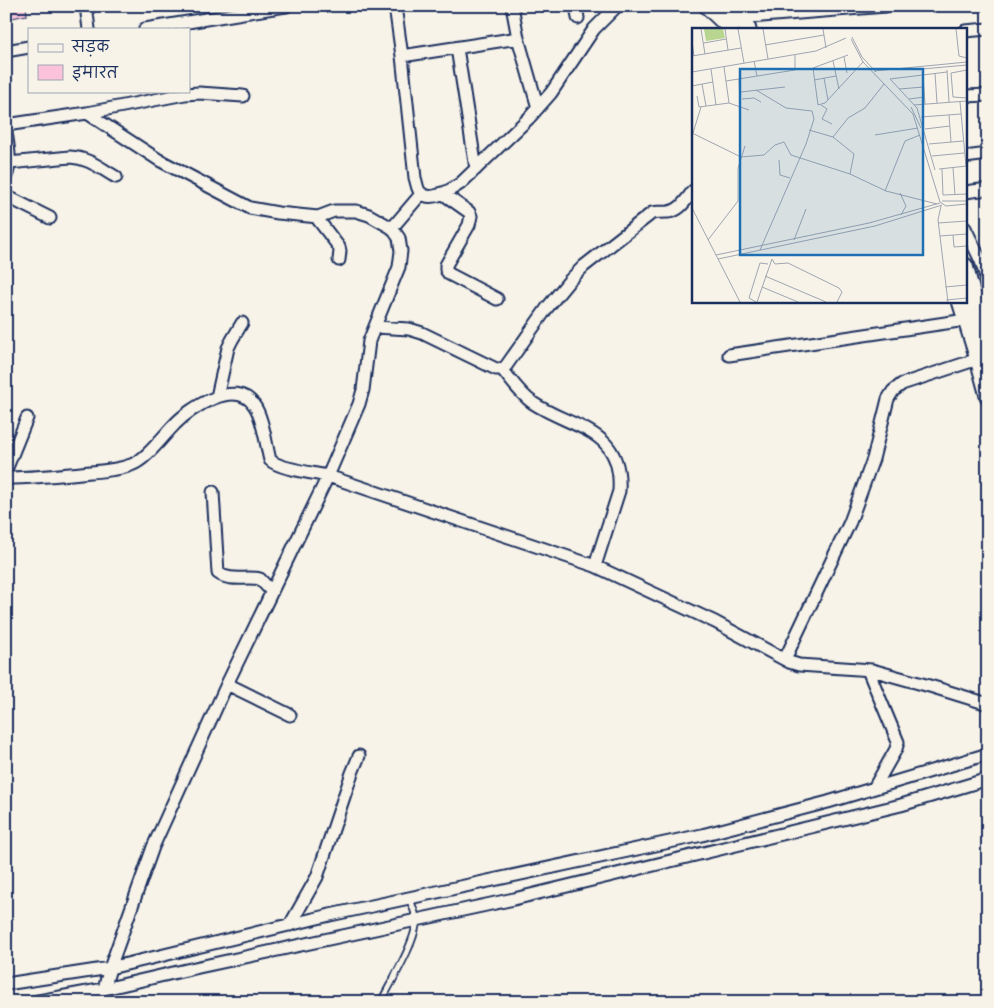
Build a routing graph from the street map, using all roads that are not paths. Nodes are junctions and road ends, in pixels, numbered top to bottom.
1 (86, 6) edge
2 (286, 6) edge
3 (395, 6) edge
4 (512, 6) edge
5 (576, 6) edge
6 (617, 6) edge
7 (886, 6) edge
8 (730, 16) edge
9 (578, 18) dead end
10 (89, 28) edge
11 (151, 28) edge
12 (988, 29) edge
13 (966, 31) edge
14 (518, 38) junction
15 (28, 47) edge
16 (457, 48) junction
17 (6, 51) edge
18 (402, 56) junction
19 (988, 95) edge
20 (244, 96) dead end
21 (966, 96) edge
22 (538, 108) junction
23 (87, 114) junction
24 (6, 125) edge
25 (6, 132) edge
26 (988, 154) edge
27 (966, 157) edge
28 (9, 163) junction
29 (476, 169) junction
30 (6, 176) edge
31 (116, 177) dead end
32 (988, 189) edge
33 (692, 192) edge
34 (966, 192) edge
35 (442, 193) junction
36 (422, 194) junction
37 (6, 196) edge
38 (316, 217) junction
39 (50, 218) dead end
40 (392, 228) junction
41 (966, 230) edge
42 (338, 260) dead end
43 (984, 261) edge
44 (966, 271) edge
45 (988, 283) edge
46 (496, 299) dead end
47 (960, 302) edge
48 (966, 320) junction
49 (242, 323) dead end
50 (375, 327) junction
51 (729, 355) dead end
52 (983, 355) edge
53 (502, 369) junction
54 (217, 396) junction
55 (988, 396) edge
56 (27, 418) dead end
57 (6, 470) edge
58 (328, 476) junction
59 (6, 478) edge
60 (213, 492) dead end
61 (595, 566) junction
62 (272, 592) junction
63 (785, 659) junction
64 (868, 670) junction
65 (227, 684) junction
66 (988, 704) edge
67 (290, 715) dead end
68 (988, 754) edge
69 (360, 756) dead end
70 (988, 779) edge
71 (874, 788) junction
72 (819, 805) junction
73 (824, 824) junction
74 (593, 859) junction
75 (600, 878) junction
76 (409, 898) junction
77 (416, 920) junction
78 (290, 925) junction
79 (268, 930) junction
80 (268, 952) junction
81 (110, 968) junction
82 (6, 984) edge
83 (104, 989) junction
84 (33, 1002) edge
85 (380, 1002) edge

1 - 10 street
2 - 11 street
3 - 18 street
4 - 14 street
5 - 9 street
6 - 22 street
7 - 8 street
12 - 13 street
14 - 16 street
14 - 22 street
15 - 17 street
16 - 18 street
16 - 29 street
18 - 36 street
19 - 21 street
20 - 23 street
22 - 29 street
23 - 24 street
23 - 38 street
25 - 28 street
26 - 27 street
28 - 30 street
28 - 31 street
29 - 35 street
32 - 34 street
33 - 53 street
35 - 36 street
35 - 46 street
36 - 40 street
37 - 39 street
38 - 40 street
38 - 42 street
40 - 50 street
41 - 43 street
43 - 45 street
44 - 52 street
47 - 48 street
48 - 51 street
48 - 52 street
49 - 54 street
50 - 53 street
50 - 58 street
52 - 55 street
52 - 63 street
53 - 61 street
54 - 58 street
54 - 59 street
56 - 57 street
58 - 61 street
58 - 62 street
60 - 62 street
61 - 63 street
62 - 65 street
63 - 64 street
64 - 66 street
64 - 71 street
65 - 67 street
65 - 81 street
68 - 71 street
69 - 78 street
70 - 73 street
71 - 72 street
72 - 73 street
72 - 74 street
73 - 75 street
74 - 75 street
74 - 76 street
75 - 77 street
76 - 77 lane
76 - 78 street
77 - 80 street
77 - 85 lane
78 - 79 street
79 - 80 street
79 - 81 street
80 - 83 street
81 - 82 street
81 - 83 street
83 - 84 street

